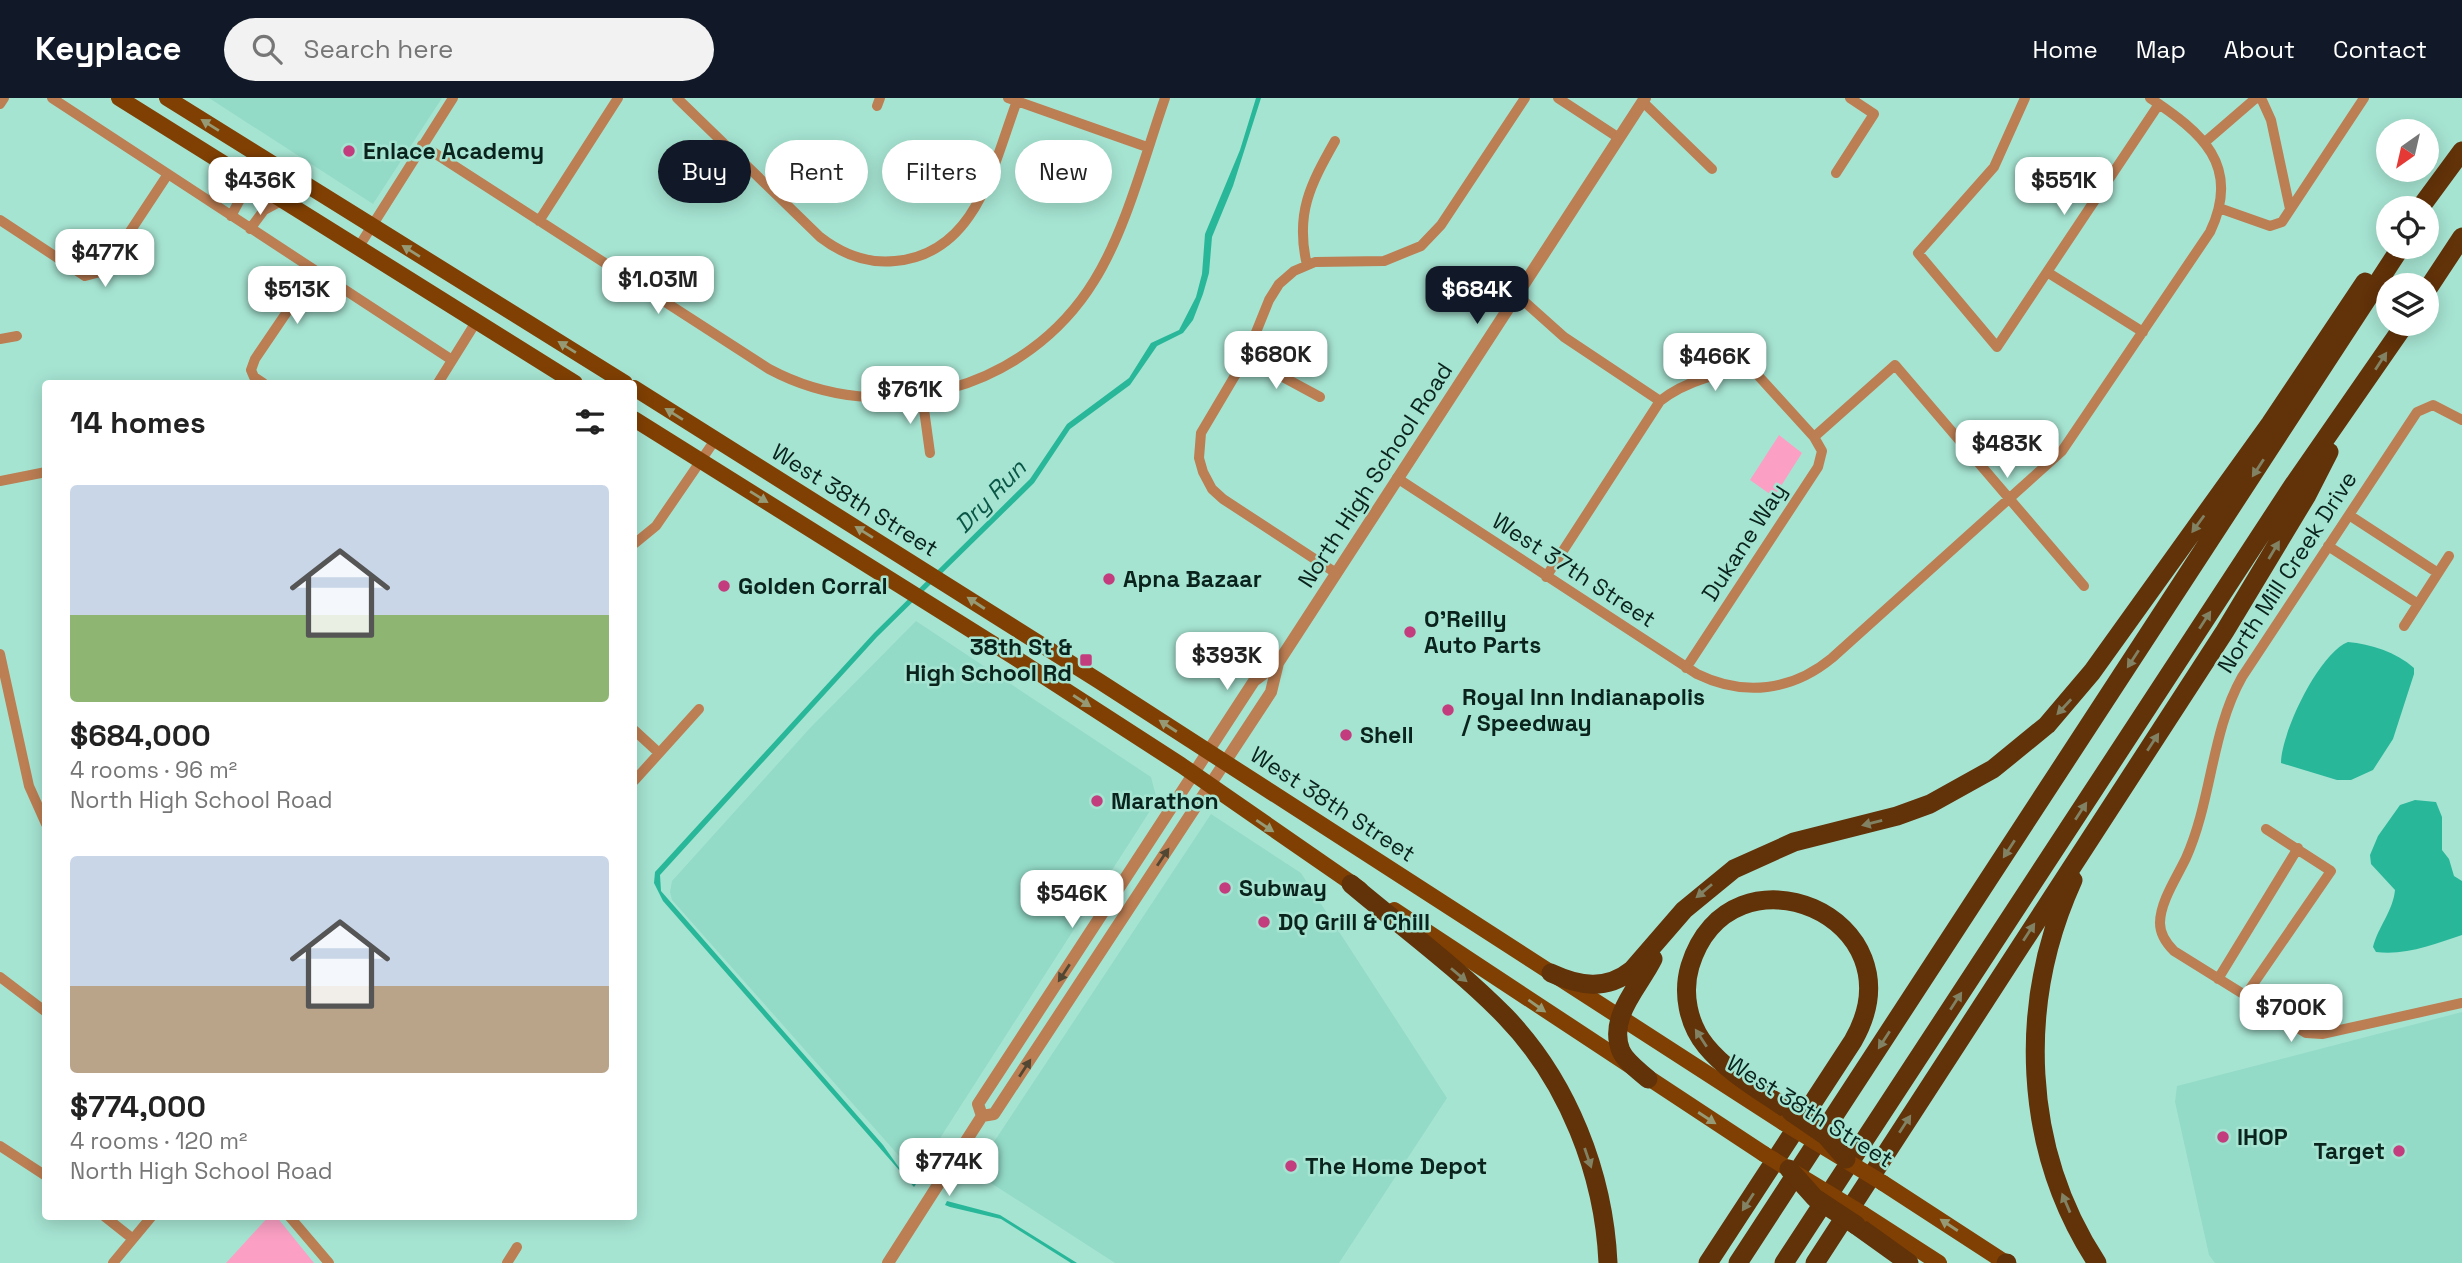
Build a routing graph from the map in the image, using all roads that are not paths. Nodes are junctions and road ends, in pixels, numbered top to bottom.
1 (4, 98) edge
2 (52, 98) edge
3 (119, 98) edge
4 (167, 98) edge
5 (453, 98) edge
6 (618, 98) edge
7 (677, 98) edge
8 (1165, 98) edge
9 (1525, 98) edge
10 (1558, 98) edge
11 (1850, 98) edge
12 (2025, 98) edge
13 (2258, 98) edge
14 (2364, 98) edge
15 (1012, 100) edge
16 (1644, 100) edge
17 (2154, 101) edge
18 (0, 104) edge
19 (1619, 138) junction
20 (1335, 141) dead end
21 (2205, 142) junction
22 (422, 145) junction
23 (1147, 147) junction
24 (2462, 151) edge
25 (1712, 169) dead end
26 (1836, 173) dead end
27 (168, 174) junction
28 (240, 175) junction
29 (2429, 196) edge
30 (2434, 196) edge
31 (281, 201) junction
32 (2219, 208) junction
33 (2290, 209) junction
34 (231, 216) junction
35 (0, 220) edge
36 (539, 221) junction
37 (371, 226) junction
38 (250, 229) junction
39 (2462, 237) edge
40 (358, 248) junction
41 (2383, 259) edge
42 (2393, 259) edge
43 (1307, 265) junction
44 (314, 272) junction
45 (2047, 272) junction
46 (2438, 273) edge
47 (1517, 295) junction
48 (476, 322) junction
49 (2143, 332) junction
50 (17, 336) dead end
51 (2397, 336) edge
52 (0, 339) edge
53 (1246, 357) junction
54 (452, 360) junction
55 (258, 380) edge
56 (440, 380) edge
57 (570, 380) edge
58 (620, 380) edge
59 (637, 390) edge
60 (922, 395) junction
61 (1320, 397) dead end
62 (2356, 398) junction
63 (1660, 401) junction
64 (637, 421) edge
65 (2462, 421) edge
66 (1814, 437) junction
67 (715, 440) junction
68 (930, 453) dead end
69 (701, 461) junction
70 (42, 473) edge
71 (1397, 478) junction
72 (0, 481) edge
73 (2009, 499) junction
74 (2349, 515) junction
75 (637, 542) edge
76 (2328, 546) junction
77 (2449, 556) dead end
78 (1336, 573) junction
79 (2438, 573) junction
80 (1546, 577) junction
81 (2084, 586) dead end
82 (2418, 604) junction
83 (2404, 626) dead end
84 (0, 654) edge
85 (1278, 663) junction
86 (1686, 668) junction
87 (699, 709) dead end
88 (637, 733) edge
89 (1208, 752) junction
90 (659, 753) junction
91 (1225, 762) junction
92 (1194, 774) junction
93 (637, 778) edge
94 (1209, 788) junction
95 (42, 815) edge
96 (2107, 815) junction
97 (2266, 829) dead end
98 (2298, 848) junction
99 (1351, 884) junction
100 (1667, 929) junction
101 (1551, 973) junction
102 (0, 977) edge
103 (2218, 979) junction
104 (2245, 996) junction
105 (2462, 1003) edge
106 (42, 1009) edge
107 (1621, 1018) junction
108 (1648, 1079) junction
109 (982, 1116) junction
110 (1787, 1117) junction
111 (0, 1146) edge
112 (1846, 1159) joint
113 (1789, 1170) joint
114 (42, 1173) edge
115 (109, 1220) edge
116 (149, 1220) edge
117 (292, 1220) edge
118 (1859, 1220) junction
119 (133, 1239) junction
120 (517, 1247) dead end
121 (113, 1263) edge
122 (329, 1263) edge
123 (507, 1263) edge
124 (888, 1263) edge
125 (1608, 1263) edge
126 (1708, 1263) edge
127 (1738, 1263) edge
128 (1784, 1263) edge
129 (1815, 1263) edge
130 (1909, 1263) edge
131 (1939, 1263) edge
132 (2006, 1263) edge
133 (2097, 1263) edge

1 - 18 street
2 - 27 street
3 - 28 main road
37 -> 4 main road
5 - 22 street
6 - 36 street
7 - 15 street
8 - 23 street
9 - 43 street
10 - 19 street
11 - 26 street
12 - 45 street
13 - 21 street
13 - 33 street
14 - 33 street
15 - 23 street
16 - 19 street, North High School Road
16 - 25 street
17 - 21 street
17 - 45 street
19 - 47 street, North High School Road
20 - 43 street
21 - 32 street
22 - 36 street
22 - 37 street
23 - 60 street
24 - 29 highway
24 - 30 highway
27 - 34 street
27 - 35 street
28 - 31 main road
28 - 34 street
31 - 38 street
31 - 40 main road
32 - 33 street
32 - 49 street, West 37th Street
34 - 38 street
36 - 60 street
37 - 40 street
58 -> 37 main road
38 - 44 street
39 - 46 highway
40 - 48 main road
41 -> 100 highway
42 -> 127 highway
43 - 53 street
44 - 54 street
44 - 55 street
45 - 49 street
47 - 63 street
47 - 71 street, North High School Road
48 - 54 street
48 - 57 main road
49 - 73 street, West 37th Street
50 - 52 street
62 -> 51 highway
53 - 61 street
53 - 78 street
54 - 56 street
67 -> 59 main road, West 38th Street
60 - 68 street
96 -> 62 highway
128 -> 62 highway
63 - 66 street
63 - 80 street
64 - 69 main road, West 38th Street
65 - 74 street, North Mill Creek Drive
66 - 73 street
66 - 86 street, Dukane Way
67 - 69 street
89 -> 67 main road, West 38th Street
69 - 75 street
69 -> 92 main road, West 38th Street
70 - 72 street
71 - 78 street, North High School Road
71 - 80 street, West 37th Street
73 - 81 street
73 - 86 street, West 37th Street
74 - 76 street, North Mill Creek Drive
74 - 79 street
76 - 82 street
76 - 103 street, North Mill Creek Drive
77 - 79 street
78 - 85 street, North High School Road
79 - 82 street
80 - 86 street, West 37th Street
82 - 83 street
84 - 95 street
85 - 89 street, North High School Road
85 - 91 street, North High School Road
87 - 90 street
88 - 90 street
89 - 91 main road, West 38th Street
89 - 92 street, North High School Road
90 - 93 street
91 - 94 street, North High School Road
91 - 101 main road, West 38th Street
92 - 94 main road, West 38th Street
92 -> 109 street, North High School Road
94 -> 99 main road, West 38th Street
109 -> 94 street, North High School Road
129 -> 96 highway
133 -> 96 highway
97 - 98 street
98 - 103 street
98 - 104 street
99 -> 108 main road, West 38th Street
99 -> 125 highway
100 - 101 highway
100 - 107 highway
101 - 107 main road, West 38th Street
102 - 106 street
103 - 104 street
104 - 105 street
107 - 108 highway
107 - 110 main road, West 38th Street
108 -> 113 main road, West 38th Street, bridge
109 - 124 street, North High School Road
110 - 112 highway, bridge
110 -> 126 highway
111 - 114 street
132 -> 112 main road, West 38th Street, bridge
113 - 118 highway, bridge
115 - 119 street
116 - 119 street
117 - 122 street
118 - 130 highway
118 - 131 main road
119 - 121 street
120 - 123 street

